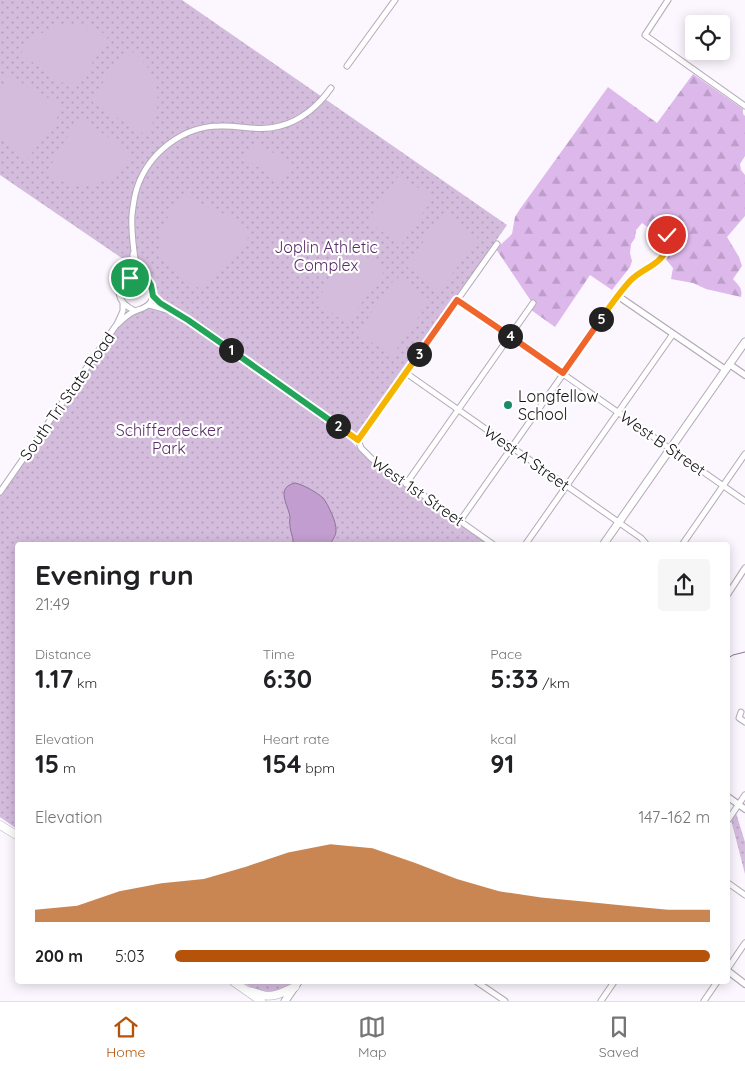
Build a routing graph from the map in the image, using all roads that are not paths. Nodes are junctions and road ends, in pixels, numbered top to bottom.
1 (395, 0) edge
2 (668, 0) edge
3 (347, 66) dead end
4 (331, 88) dead end
5 (745, 106) edge
6 (666, 231) dead end
7 (497, 244) dead end
8 (134, 249) junction
9 (130, 278) junction
10 (143, 278) junction
11 (153, 296) junction
12 (618, 296) junction
13 (457, 300) junction
14 (533, 302) dead end
15 (123, 303) junction
16 (149, 305) junction
17 (135, 311) junction
18 (175, 313) junction
19 (117, 324) junction
20 (673, 334) junction
21 (509, 336) junction
22 (745, 342) edge
23 (728, 367) junction
24 (406, 373) junction
25 (563, 373) junction
26 (745, 375) edge
27 (458, 410) junction
28 (618, 412) junction
29 (358, 440) junction
30 (512, 447) junction
31 (671, 449) junction
32 (745, 454) edge
33 (406, 484) junction
34 (567, 485) junction
35 (723, 486) junction
36 (0, 492) edge
37 (745, 501) edge
38 (460, 521) junction
39 (619, 522) junction
40 (490, 542) edge
41 (527, 542) edge
42 (605, 542) edge
43 (644, 542) edge
44 (684, 542) edge
45 (745, 568) edge
46 (730, 591) edge
47 (741, 712) dead end
48 (745, 722) edge
49 (745, 795) edge
50 (730, 798) edge
51 (738, 804) junction
52 (745, 809) edge
53 (730, 817) edge
54 (0, 825) edge
55 (15, 834) edge
56 (730, 884) edge
57 (745, 895) edge
58 (745, 942) edge
59 (730, 965) edge
60 (730, 973) edge
61 (237, 984) edge
62 (479, 984) edge
63 (613, 984) edge
64 (716, 984) edge
65 (745, 984) edge
66 (297, 985) edge
67 (247, 991) junction
68 (498, 999) edge
69 (254, 1001) edge
70 (261, 1001) edge
71 (285, 1001) edge
72 (504, 1001) edge
73 (601, 1001) edge
74 (704, 1001) edge

1 - 3 street
2 - 5 street
4 - 8 street
6 - 12 street
7 - 13 street
8 - 9 street
8 - 10 street
9 - 10 street
9 - 15 street, South Tri State Road
10 - 11 street
11 - 16 street
11 - 18 street, West 1st Street
12 - 20 street
12 - 25 street
13 - 21 street, West B Street
13 - 24 street
14 - 21 street
15 - 17 street
15 - 19 street, South Tri State Road
16 - 17 street, South Tri State Road
16 - 18 street, West 1st Street
17 - 19 street, South Tri State Road
18 - 29 street, West 1st Street
19 - 36 street, South Tri State Road
20 - 23 street
20 - 28 street
21 - 25 street, West B Street
21 - 27 street
22 - 23 main road
23 - 26 street
23 - 31 main road
24 - 27 street, West A Street
24 - 29 street
25 - 28 street, West B Street
25 - 30 street
27 - 30 street, West A Street
27 - 33 street
28 - 31 street, West B Street
28 - 34 street
29 - 33 street, West 1st Street
30 - 34 street, West A Street
30 - 38 street
31 - 35 street, West B Street
31 - 39 main road
32 - 35 street
33 - 38 street, West 1st Street
34 - 39 street, West A Street
34 - 41 street
35 - 37 street, West B Street
35 - 44 street
38 - 40 street, West 1st Street
39 - 42 main road
39 - 43 street, West A Street
45 - 46 street
47 - 48 street
49 - 51 street
50 - 51 street
51 - 52 street
51 - 53 street
54 - 55 main road
56 - 57 street
58 - 59 street
60 - 65 street
61 - 67 main road
62 - 68 street
63 - 73 street
64 - 74 street
66 - 67 main road
66 - 71 main road
67 - 69 main road
67 - 70 main road
68 - 72 street

